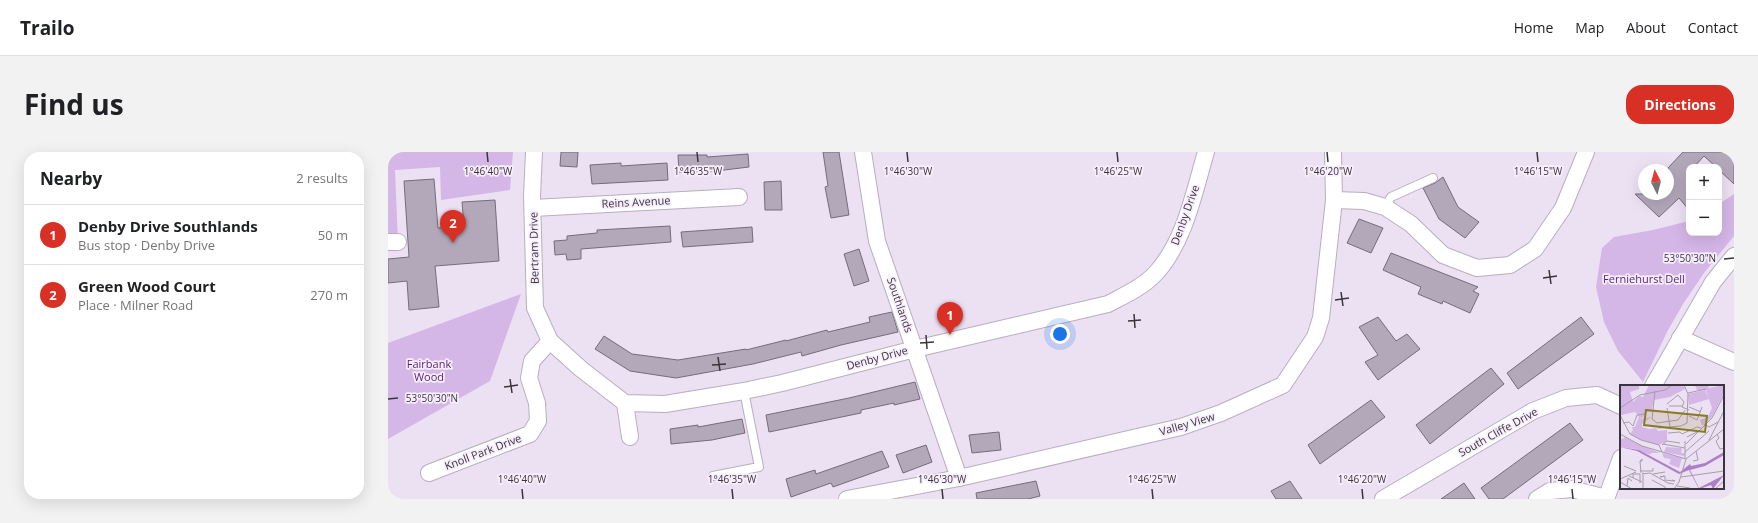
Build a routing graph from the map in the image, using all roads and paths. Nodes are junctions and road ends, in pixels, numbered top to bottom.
1 (534, 152) edge
2 (862, 152) edge
3 (1206, 152) edge
4 (1334, 152) edge
5 (1586, 152) edge
6 (1433, 178) dead end
7 (739, 197) dead end
8 (1334, 200) junction
9 (1385, 207) junction
10 (533, 208) junction
11 (1734, 256) edge
12 (1680, 338) junction
13 (550, 341) junction
14 (915, 349) junction
15 (1734, 362) edge
16 (1654, 385) edge
17 (744, 391) junction
18 (625, 403) junction
19 (1620, 406) edge
20 (630, 437) dead end
21 (1620, 461) edge
22 (429, 473) dead end
23 (713, 476) dead end
24 (959, 478) junction
25 (1606, 498) edge
26 (850, 499) edge
27 (1383, 499) edge
28 (1537, 499) edge

1 - 10 street, Bertram Drive
2 - 14 street, Southlands
3 - 14 street, Denby Drive
4 - 8 street, Valley View
5 - 9 street
6 - 9 lane
7 - 10 street, Reins Avenue
8 - 9 street
8 - 24 street, Valley View
10 - 13 street, Bertram Drive
11 - 12 street
12 - 15 street
12 - 16 street
13 - 18 street
13 - 22 street, Knoll Park Drive
14 - 17 street, Denby Drive
14 - 24 street, Southlands
17 - 18 street, Denby Drive
17 - 23 lane
18 - 20 street
19 - 27 street, South Cliffe Drive
21 - 25 street
24 - 26 street, Valley View
25 - 28 street

